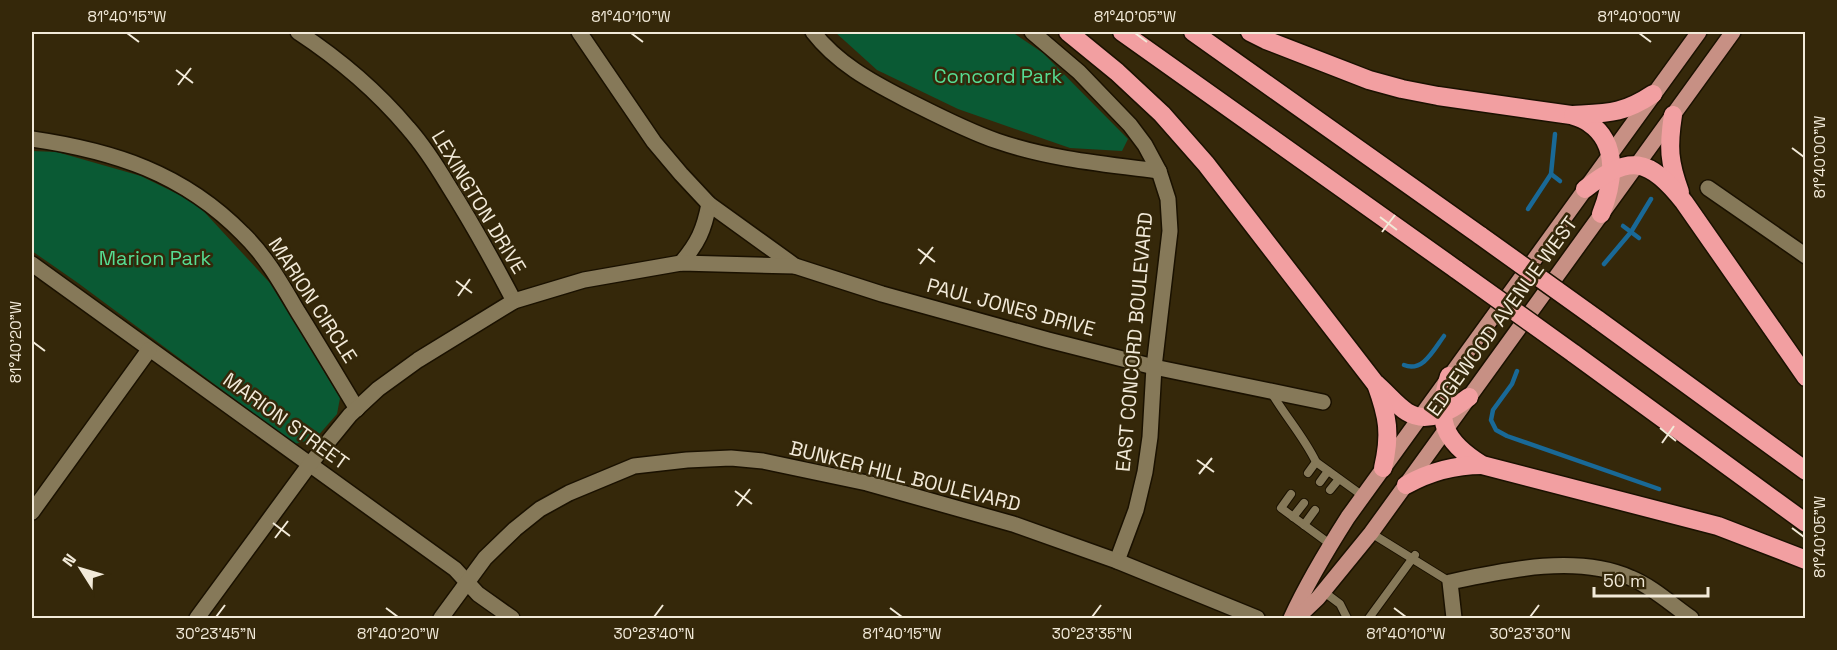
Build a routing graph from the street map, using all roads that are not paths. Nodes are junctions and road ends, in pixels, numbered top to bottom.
1 (297, 32) edge
2 (579, 32) edge
3 (813, 32) edge
4 (1032, 32) edge
5 (1068, 32) edge
6 (1122, 32) edge
7 (1193, 32) edge
8 (1250, 32) edge
9 (1699, 32) edge
10 (1733, 32) edge
11 (1653, 94) junction
12 (1572, 115) junction
13 (1673, 115) junction
14 (32, 140) edge
15 (1611, 162) junction
16 (1637, 165) junction
17 (1159, 171) junction
18 (1708, 188) dead end
19 (1585, 189) joint
20 (1684, 202) junction
21 (709, 204) junction
22 (1601, 214) junction
23 (1806, 256) edge
24 (681, 263) junction
25 (32, 264) edge
26 (795, 266) junction
27 (514, 301) junction
28 (149, 350) junction
29 (1154, 367) junction
30 (1449, 376) junction
31 (1806, 377) edge
32 (1376, 383) junction
33 (1270, 391) junction
34 (1469, 398) joint
35 (1323, 402) dead end
36 (357, 409) junction
37 (1420, 416) junction
38 (1444, 422) junction
39 (1316, 462) junction
40 (310, 464) junction
41 (1482, 465) junction
42 (1383, 468) junction
43 (1328, 471) junction
44 (1806, 471) edge
45 (1308, 473) dead end
46 (1339, 479) junction
47 (1320, 482) dead end
48 (1406, 484) junction
49 (1330, 490) dead end
50 (1292, 494) dead end
51 (1363, 496) junction
52 (1304, 503) dead end
53 (1315, 510) dead end
54 (32, 512) edge
55 (1293, 517) junction
56 (1806, 523) edge
57 (1305, 525) junction
58 (1371, 533) junction
59 (1330, 544) junction
60 (1414, 557) junction
61 (1806, 560) edge
62 (1117, 561) junction
63 (467, 582) junction
64 (1450, 582) junction
65 (1323, 592) junction
66 (197, 618) edge
67 (441, 618) edge
68 (512, 618) edge
69 (1257, 618) edge
70 (1291, 618) edge
71 (1298, 618) edge
72 (1347, 618) edge
73 (1369, 618) edge
74 (1454, 618) edge
75 (1691, 618) edge

1 - 27 street, LEXINGTON DRIVE
2 - 21 street, PAUL JONES DRIVE
3 - 17 street
4 - 17 street, EAST CONCORD BOULEVARD
5 - 32 highway
6 - 56 highway, bridge
7 - 44 highway, bridge
8 - 12 highway
9 - 11 main road
10 - 13 main road, EDGEWOOD AVENUE WEST
11 - 12 highway
11 - 15 main road
12 - 15 highway
13 - 16 main road, EDGEWOOD AVENUE WEST
13 - 20 highway
14 - 36 street, MARION CIRCLE
15 - 16 highway
15 - 19 highway
15 - 22 highway
16 - 20 highway
16 - 22 main road, EDGEWOOD AVENUE WEST
17 - 29 street, EAST CONCORD BOULEVARD
18 - 23 street
19 - 30 main road, EDGEWOOD AVENUE WEST
20 - 31 highway
21 - 24 street
21 - 26 street, PAUL JONES DRIVE
22 - 34 main road, EDGEWOOD AVENUE WEST
24 - 26 street, PAUL JONES DRIVE
24 - 27 street, PAUL JONES DRIVE
25 - 28 street, MARION STREET
26 - 29 street, PAUL JONES DRIVE
27 - 36 street, PAUL JONES DRIVE
28 - 40 street, MARION STREET
28 - 54 street
29 - 33 street, PAUL JONES DRIVE
29 - 62 street, EAST CONCORD BOULEVARD
30 - 37 main road, EDGEWOOD AVENUE WEST
30 - 38 highway
32 - 37 highway
32 - 42 highway
33 - 35 street, PAUL JONES DRIVE
33 - 39 lane
34 - 38 highway
36 - 40 street, PAUL JONES DRIVE
37 - 38 highway
37 - 42 main road, EDGEWOOD AVENUE WEST
38 - 41 highway
38 - 48 main road, EDGEWOOD AVENUE WEST
39 - 43 lane
39 - 45 lane
40 - 63 street, MARION STREET
40 - 66 street, PAUL JONES DRIVE
41 - 48 highway
41 - 61 highway
42 - 51 main road, EDGEWOOD AVENUE WEST
43 - 46 lane
43 - 47 lane
46 - 49 lane
46 - 51 lane
48 - 58 main road, EDGEWOOD AVENUE WEST
50 - 55 lane
51 - 59 main road, EDGEWOOD AVENUE WEST
52 - 55 lane
53 - 57 lane
55 - 57 lane
57 - 59 lane
58 - 60 lane
58 - 65 main road, EDGEWOOD AVENUE WEST
59 - 70 main road, EDGEWOOD AVENUE WEST
60 - 64 lane
60 - 73 lane
62 - 63 street, BUNKER HILL BOULEVARD
62 - 69 street, BUNKER HILL BOULEVARD
63 - 67 street, BUNKER HILL BOULEVARD
63 - 68 street, MARION STREET
64 - 74 street
64 - 75 street
65 - 71 main road, EDGEWOOD AVENUE WEST
65 - 72 lane

